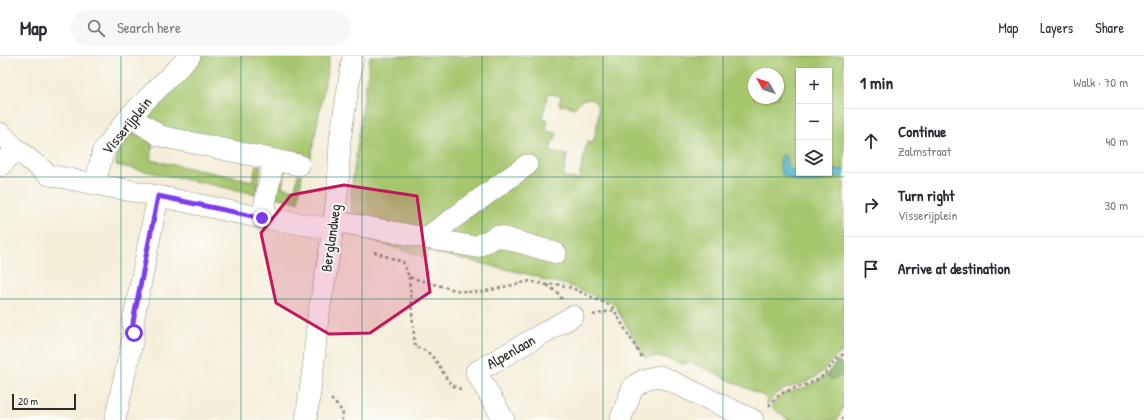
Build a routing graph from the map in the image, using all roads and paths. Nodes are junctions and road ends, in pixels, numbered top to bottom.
1 (190, 56) edge
2 (353, 56) edge
3 (130, 116) junction
4 (0, 133) edge
5 (16, 149) junction
6 (274, 160) junction
7 (300, 165) dead end
8 (527, 165) dead end
9 (0, 166) edge
10 (95, 184) junction
11 (158, 196) junction
12 (262, 218) junction
13 (333, 225) junction
14 (426, 238) junction
15 (367, 250) dead end
16 (556, 253) dead end
17 (409, 277) junction
18 (614, 310) junction
19 (573, 316) joint
20 (844, 354) edge
21 (653, 377) junction
22 (485, 387) junction
23 (760, 414) edge
24 (844, 416) edge
25 (115, 420) edge
26 (306, 420) edge
27 (504, 420) edge
28 (620, 420) edge
29 (842, 420) edge

1 - 3 street, Visserijplein
2 - 13 street, Berglandweg
3 - 6 street
3 - 10 street, Visserijplein
4 - 5 street
5 - 9 street
5 - 10 street
6 - 7 street
6 - 12 street
8 - 14 street
10 - 11 street
11 - 12 street
11 - 25 street
12 - 13 street
13 - 14 street
13 - 26 street, Berglandweg
14 - 16 street
15 - 17 path
17 - 18 path
17 - 22 path
18 - 19 path
18 - 21 path
19 - 22 street, Alpenlaan
20 - 23 path
21 - 23 street
21 - 28 street
22 - 27 street, Alpenlaan
24 - 29 path

